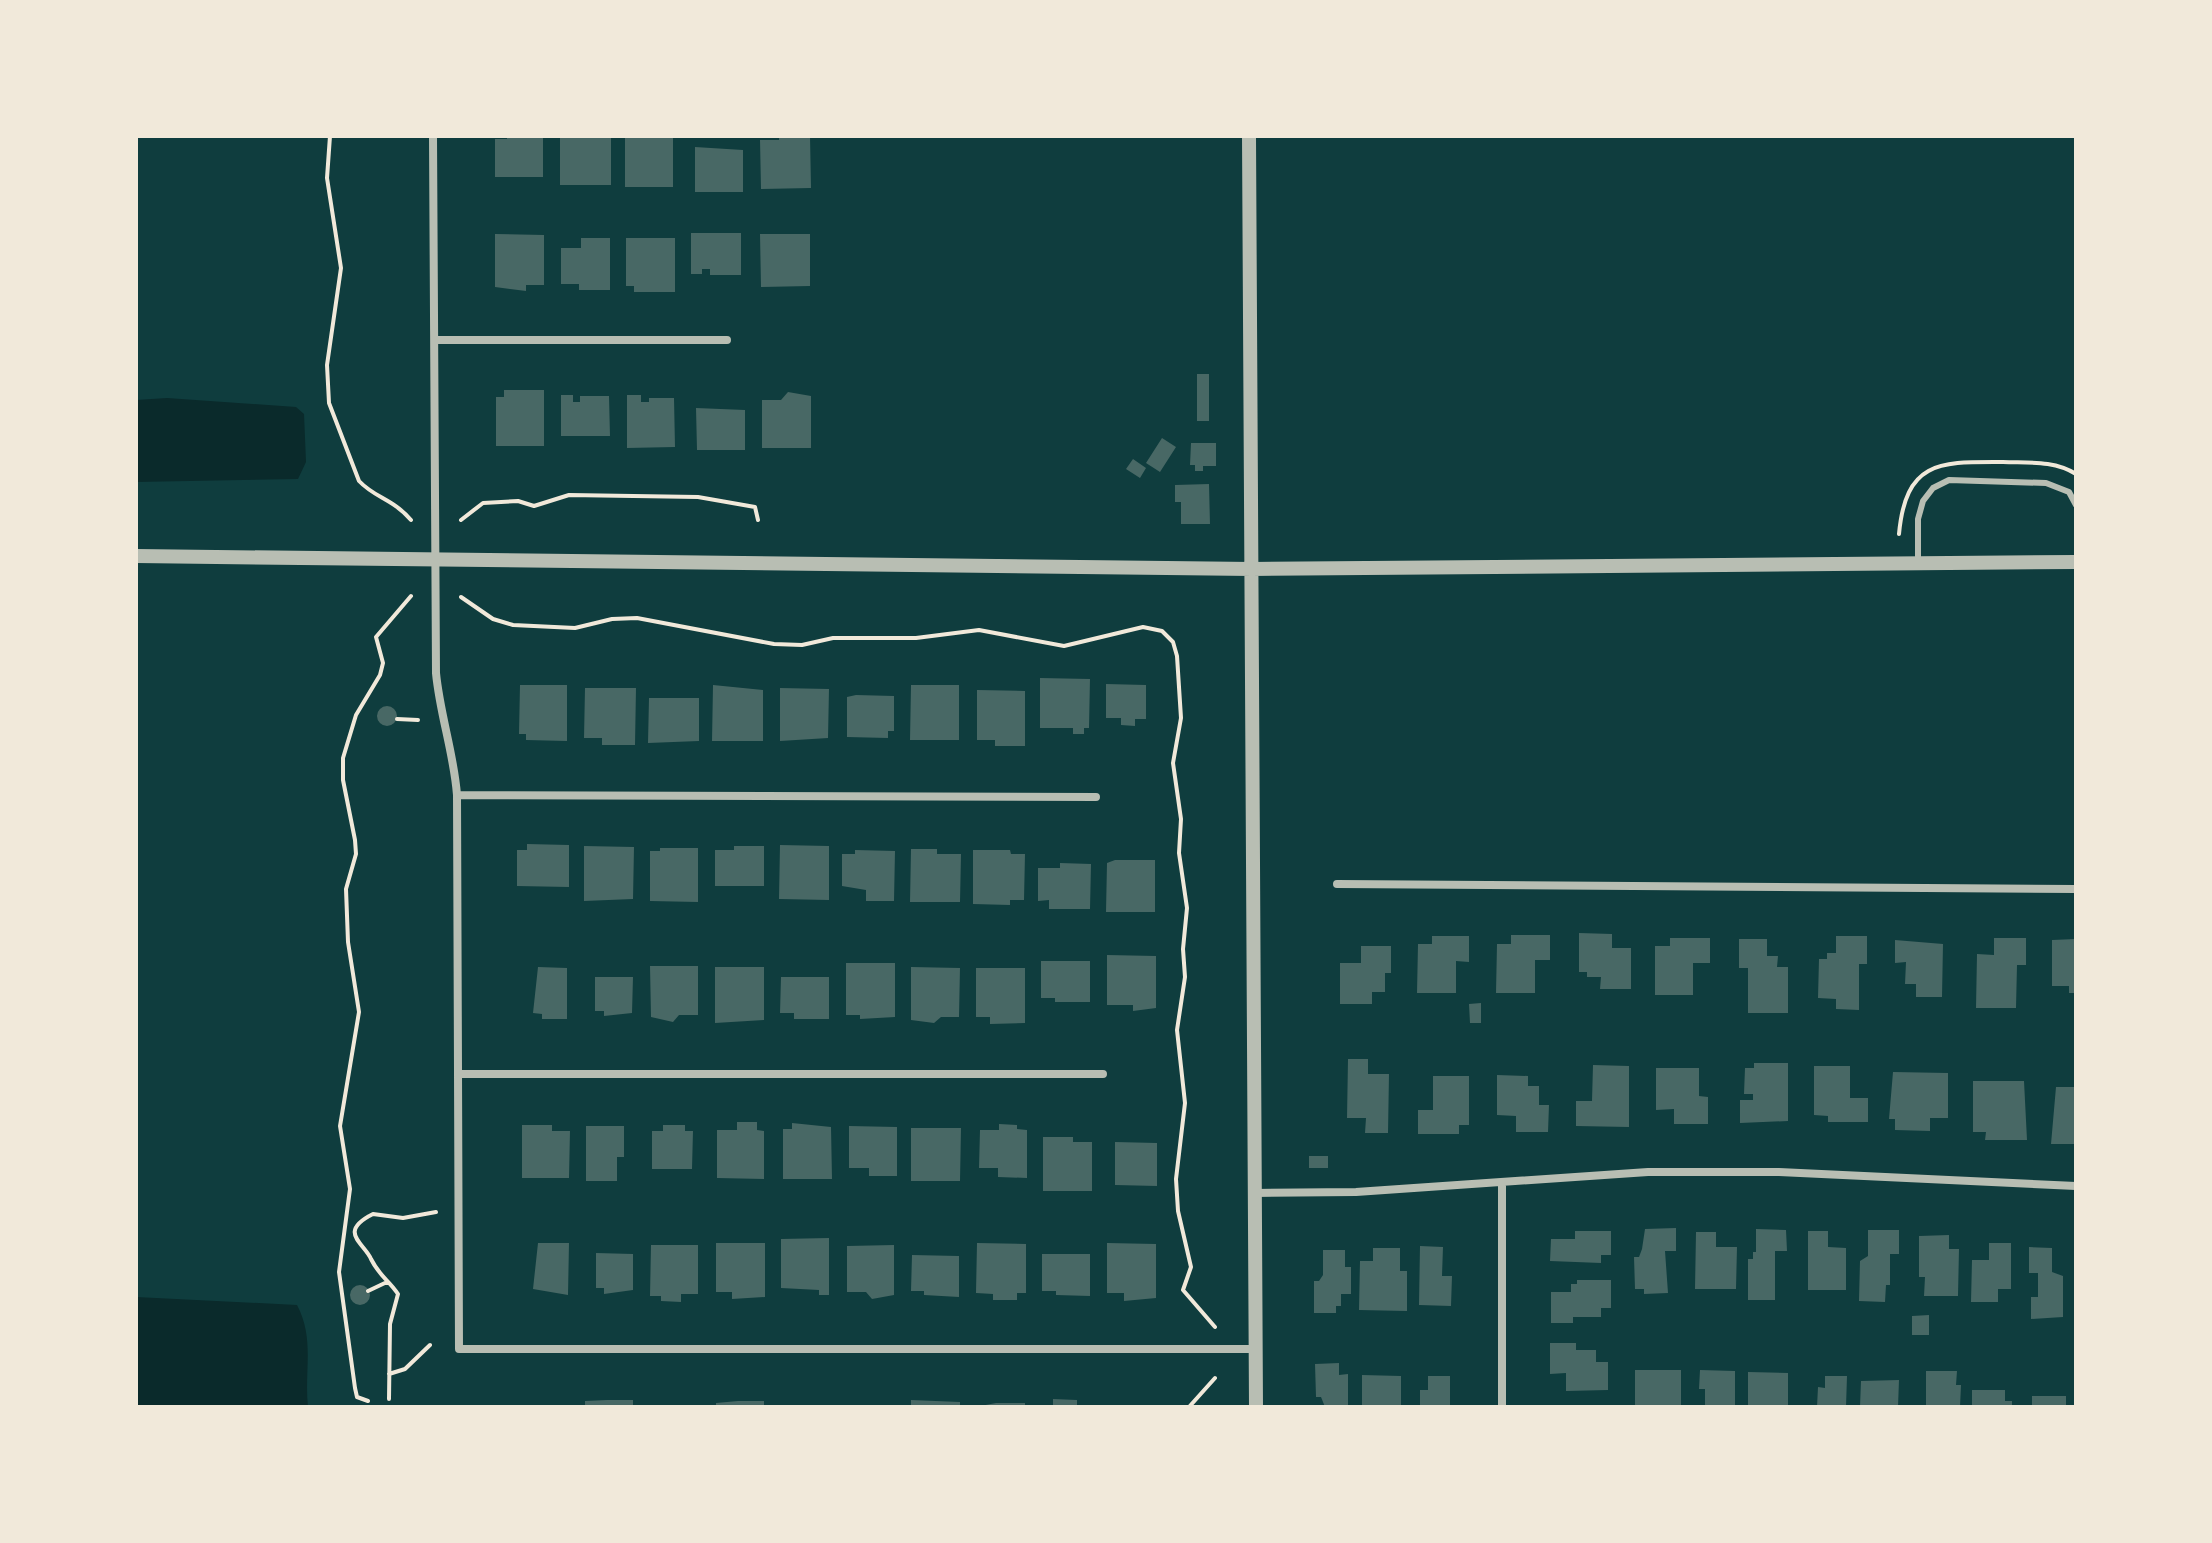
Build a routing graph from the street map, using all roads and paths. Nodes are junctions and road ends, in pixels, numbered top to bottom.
1 (330, 136) edge
2 (433, 136) edge
3 (1249, 136) edge
4 (435, 340) junction
5 (727, 340) dead end
6 (2076, 505) edge
7 (411, 520) dead end
8 (461, 520) dead end
9 (758, 520) dead end
10 (136, 556) edge
11 (437, 557) junction
12 (2076, 562) edge
13 (1918, 563) junction
14 (1252, 569) junction
15 (411, 596) dead end
16 (397, 719) dead end
17 (418, 720) dead end
18 (457, 795) junction
19 (1096, 797) dead end
20 (1337, 884) dead end
21 (2076, 889) edge
22 (458, 1074) junction
23 (1103, 1074) dead end
24 (1502, 1184) junction
25 (2076, 1186) edge
26 (1254, 1193) junction
27 (436, 1212) dead end
28 (387, 1282) junction
29 (368, 1291) dead end
30 (430, 1345) dead end
31 (1254, 1349) junction
32 (389, 1374) junction
33 (1215, 1378) dead end
34 (389, 1399) dead end
35 (368, 1401) dead end
36 (1189, 1407) edge
37 (1256, 1407) edge
38 (1502, 1407) edge

1 - 7 path
2 - 4 street
3 - 14 street
4 - 5 street
4 - 11 street
6 - 13 lane
8 - 9 path
10 - 11 street
11 - 14 street
11 - 18 street
12 - 13 street
13 - 14 street
14 - 26 street
15 - 35 path
16 - 17 path
18 - 19 street
18 - 22 street
20 - 21 street
22 - 23 street
22 - 31 street
24 - 25 street
24 - 26 street
24 - 38 street
26 - 31 street
27 - 28 path
28 - 29 path
28 - 32 path
30 - 32 path
31 - 37 street
32 - 34 path
33 - 36 path

